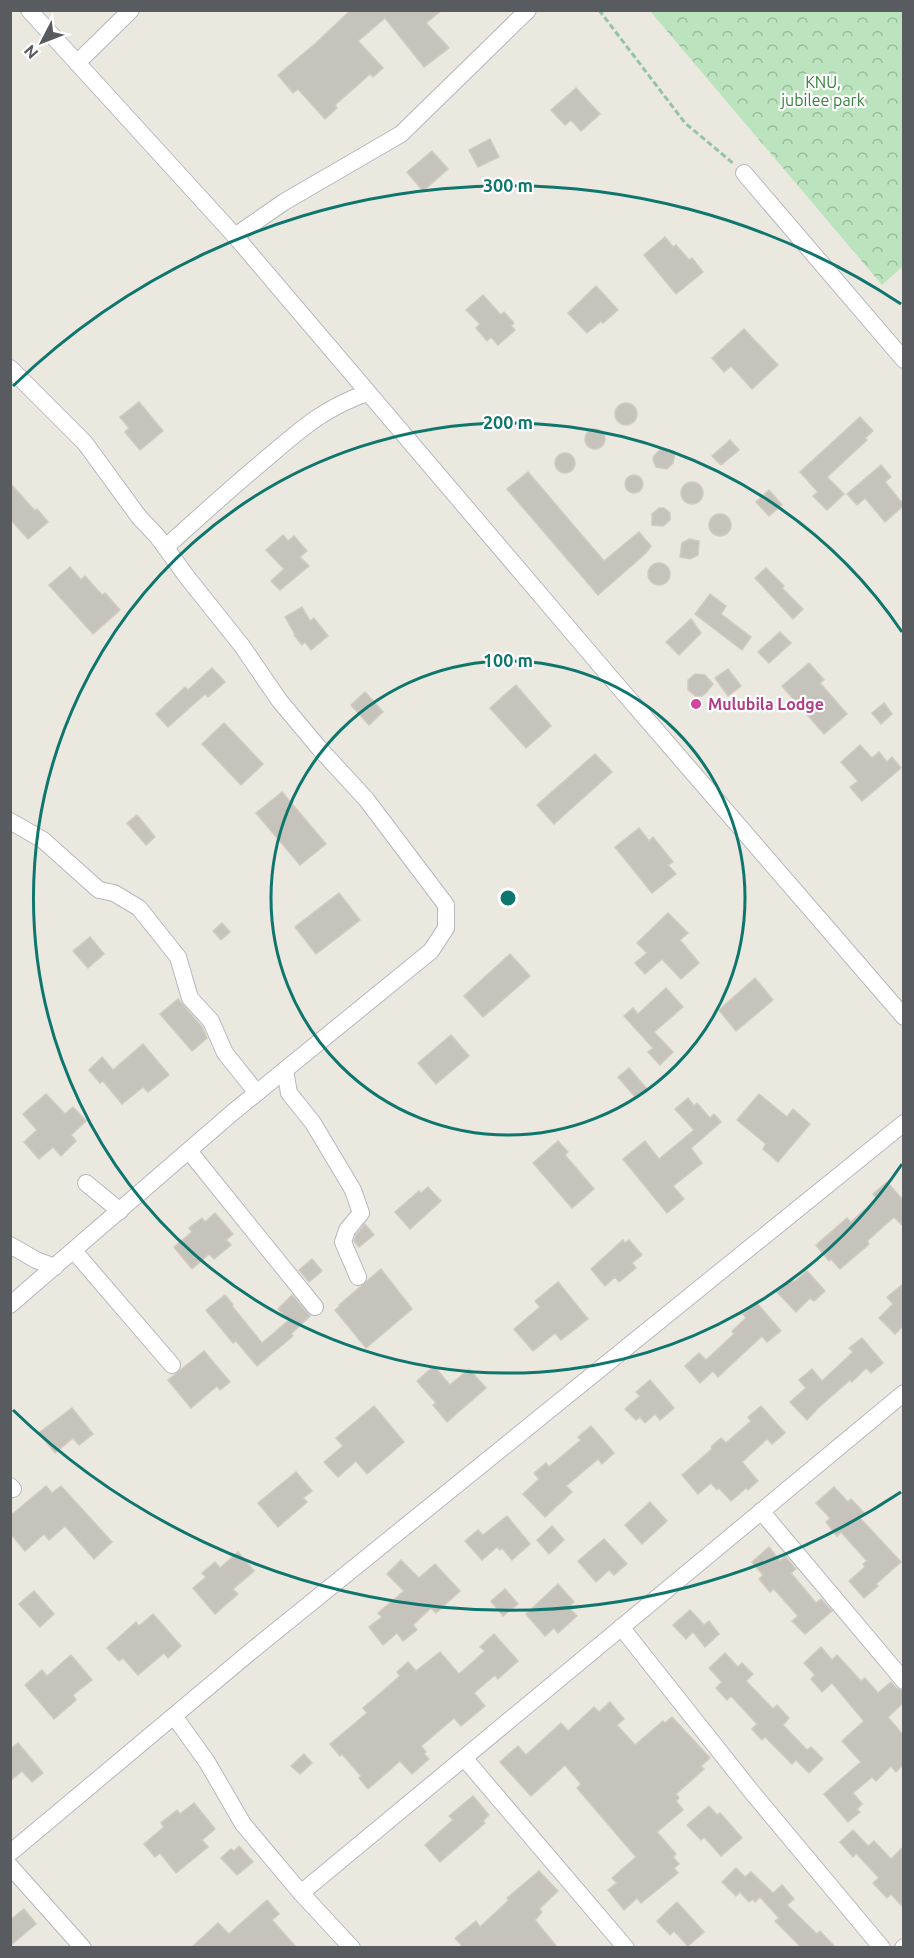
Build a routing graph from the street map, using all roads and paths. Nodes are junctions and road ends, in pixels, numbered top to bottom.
1 (29, 10) edge
2 (130, 10) edge
3 (528, 10) edge
4 (599, 10) edge
5 (77, 63) junction
6 (744, 173) joint
7 (235, 236) junction
8 (903, 360) edge
9 (10, 368) edge
10 (367, 393) junction
11 (166, 547) junction
12 (10, 820) edge
13 (903, 1017) edge
14 (285, 1070) junction
15 (257, 1092) junction
16 (903, 1123) edge
17 (189, 1150) junction
18 (86, 1183) dead end
19 (120, 1210) junction
20 (10, 1245) edge
21 (74, 1251) junction
22 (56, 1267) junction
23 (358, 1277) dead end
24 (10, 1305) edge
25 (315, 1307) dead end
26 (172, 1365) dead end
27 (903, 1393) edge
28 (761, 1511) junction
29 (621, 1628) junction
30 (903, 1681) edge
31 (174, 1716) junction
32 (465, 1758) junction
33 (10, 1853) edge
34 (10, 1866) edge
35 (301, 1893) junction
36 (83, 1947) edge
37 (352, 1947) edge
38 (626, 1947) edge
39 (882, 1947) edge

1 - 5 street
2 - 5 street
3 - 7 street
4 - 6 path
5 - 7 street
6 - 8 street
7 - 10 street
9 - 11 street
10 - 11 street
10 - 13 street
11 - 14 street
12 - 15 street
14 - 15 street
14 - 23 street
15 - 17 street
16 - 31 street
17 - 19 street
17 - 25 street
18 - 19 street
19 - 21 street
20 - 22 street
21 - 22 street
21 - 26 street
22 - 24 street
27 - 28 street
28 - 29 street
28 - 30 street
29 - 32 street
29 - 39 street
31 - 33 street
31 - 35 street
32 - 35 street
32 - 38 street
34 - 36 street
35 - 37 street

